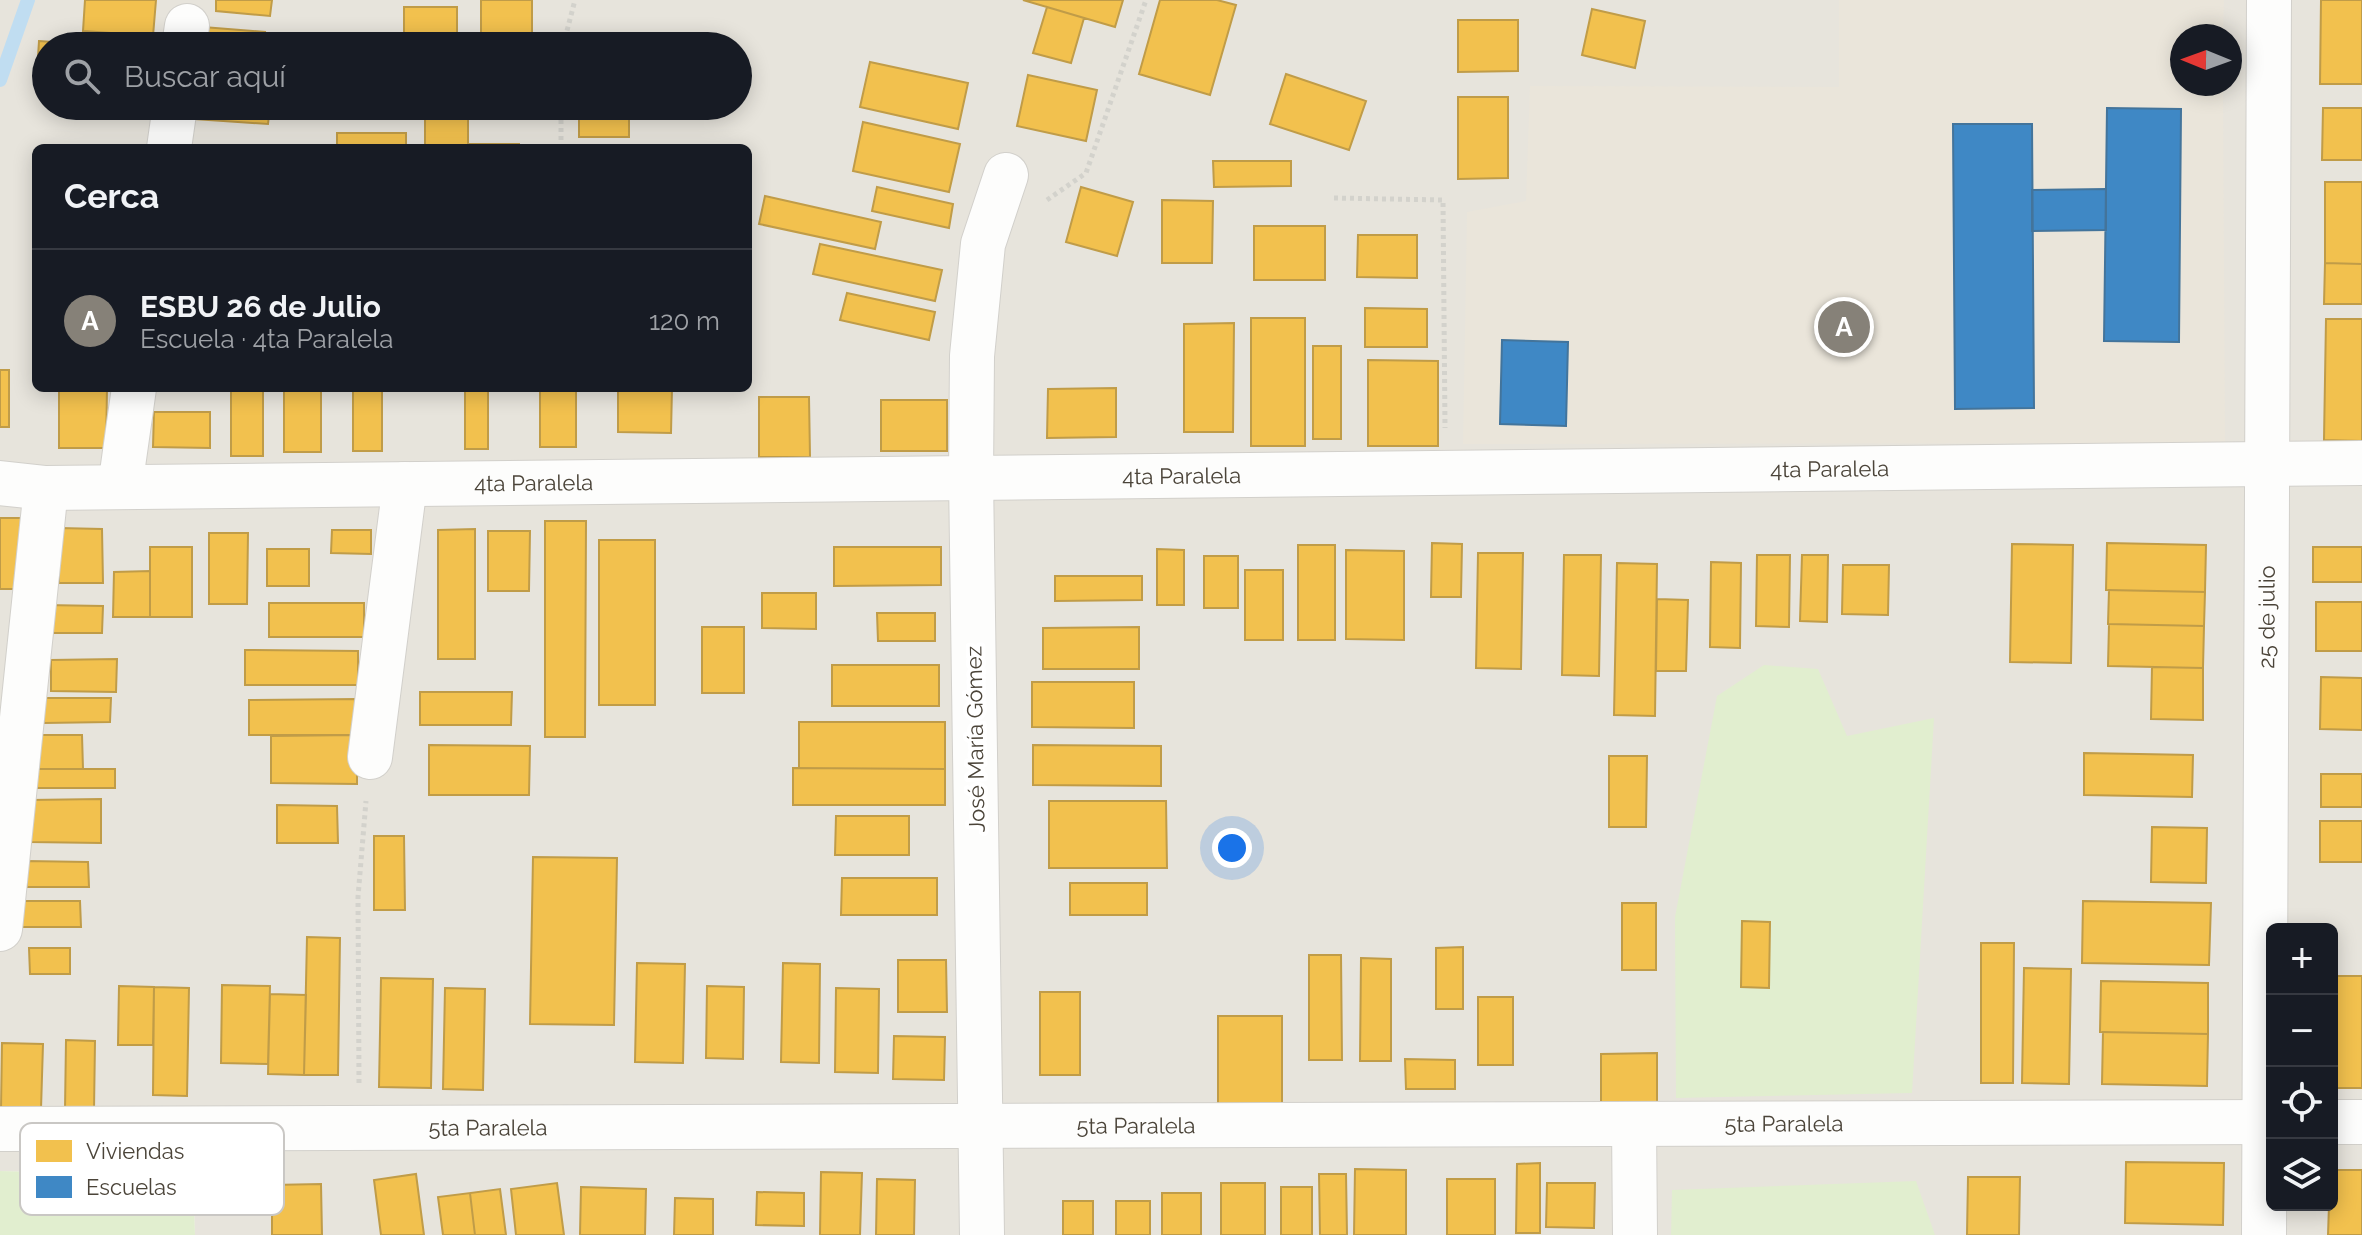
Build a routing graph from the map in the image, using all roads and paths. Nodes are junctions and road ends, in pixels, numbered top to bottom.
1 (575, 0) edge
2 (1146, 0) edge
3 (2269, 0) edge
4 (567, 32) edge
5 (173, 120) edge
6 (561, 120) edge
7 (170, 144) edge
8 (561, 144) edge
9 (1006, 175) dead end
10 (1334, 198) dead end
11 (983, 244) junction
12 (133, 392) edge
13 (2267, 463) junction
14 (2362, 463) edge
15 (1446, 473) junction
16 (971, 477) junction
17 (0, 483) edge
18 (405, 484) junction
19 (120, 487) junction
20 (46, 488) junction
21 (370, 757) joint
22 (0, 929) edge
23 (2268, 1067) edge
24 (2266, 1122) edge
25 (2338, 1122) edge
26 (2362, 1122) edge
27 (1634, 1124) junction
28 (284, 1128) edge
29 (359, 1128) junction
30 (980, 1128) junction
31 (0, 1129) edge
32 (20, 1129) edge
33 (2267, 1139) edge
34 (982, 1235) edge
35 (1635, 1235) edge
36 (2264, 1235) edge

1 - 4 path
2 - 11 path
3 - 13 street, 25 de julio
5 - 7 street
6 - 8 path
9 - 11 street, José María Gómez
10 - 15 path
11 - 16 street, José María Gómez
12 - 19 street
13 - 14 street, 4ta Paralela
13 - 15 street, 4ta Paralela
13 - 23 street, 25 de julio
15 - 16 street, 4ta Paralela
16 - 18 street, 4ta Paralela
16 - 30 street, José María Gómez
17 - 20 street, 4ta Paralela
18 - 19 street, 4ta Paralela
18 - 21 street
19 - 20 street, 4ta Paralela
20 - 22 street
21 - 29 path
24 - 27 street, 5ta Paralela
25 - 26 street
27 - 30 street, 5ta Paralela
27 - 35 street
28 - 29 street, 5ta Paralela
29 - 30 street, 5ta Paralela
30 - 34 street, José María Gómez
31 - 32 street, 5ta Paralela
33 - 36 street, 25 de julio

